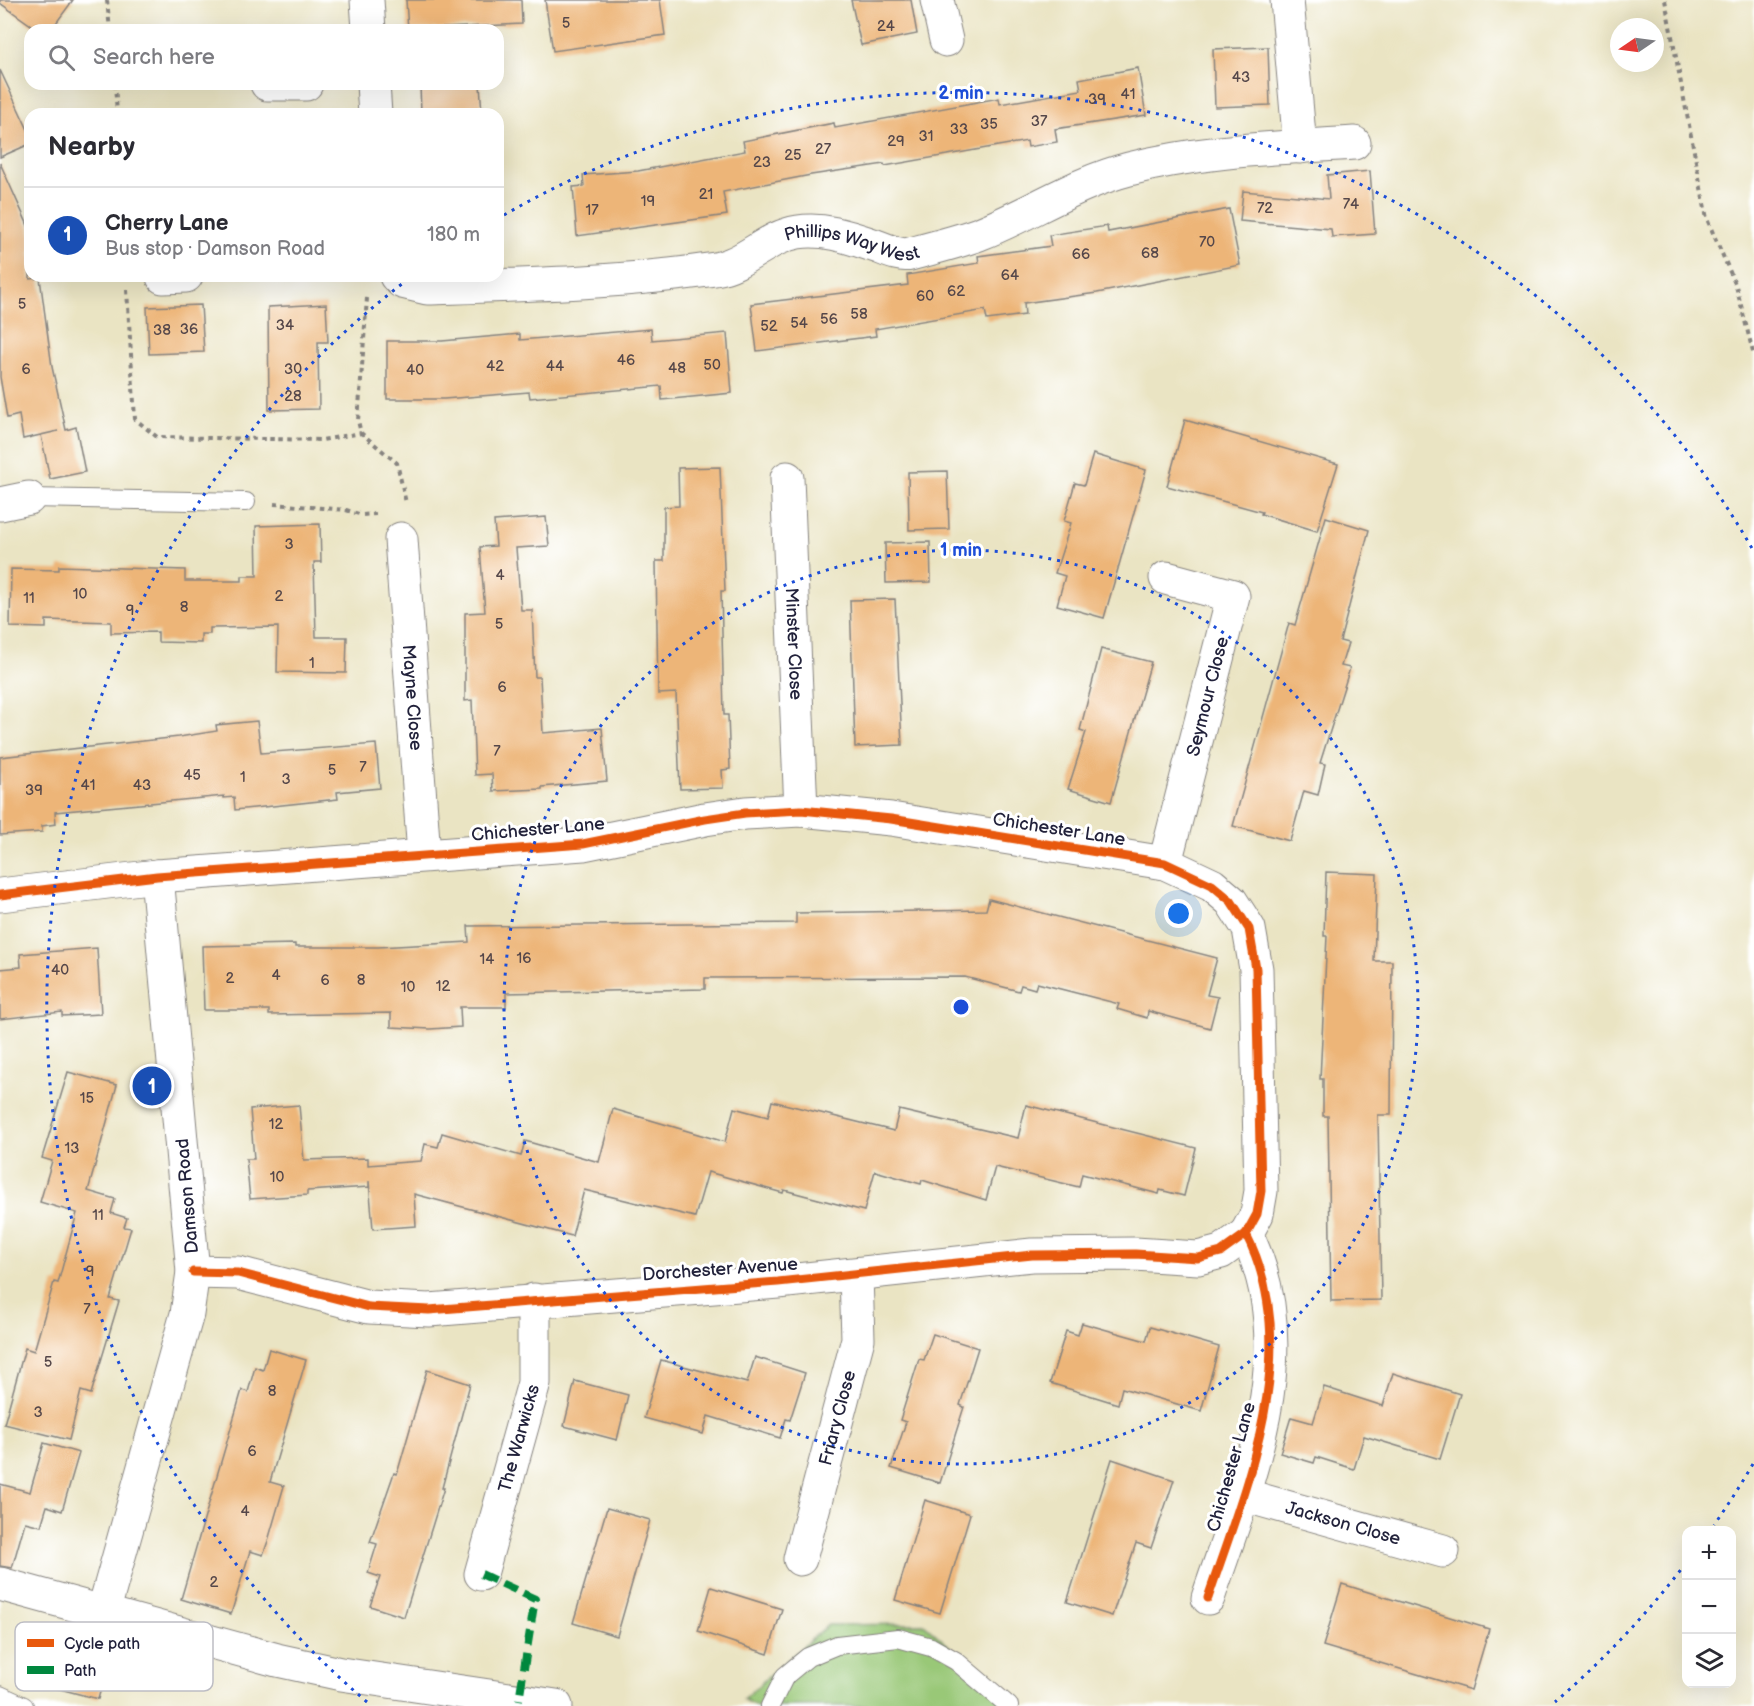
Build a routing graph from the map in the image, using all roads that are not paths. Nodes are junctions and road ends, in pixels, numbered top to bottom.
1 (367, 0) edge
2 (937, 0) edge
3 (1287, 0) edge
4 (369, 24) edge
5 (946, 39) dead end
6 (373, 90) edge
7 (375, 108) edge
8 (1354, 143) dead end
9 (1300, 147) junction
10 (402, 282) edge
11 (787, 478) dead end
12 (14, 501) edge
13 (246, 502) road end
14 (401, 539) dead end
15 (1166, 578) dead end
16 (801, 810) junction
17 (424, 855) junction
18 (1165, 863) junction
19 (157, 876) junction
20 (0, 895) edge
21 (1246, 1234) junction
22 (193, 1272) junction
23 (856, 1275) junction
24 (534, 1300) junction
25 (1242, 1496) junction
26 (1443, 1551) dead end
27 (800, 1559) dead end
28 (481, 1574) dead end
29 (0, 1584) edge
30 (1208, 1598) dead end
31 (103, 1613) junction
32 (135, 1622) edge
33 (213, 1644) edge
34 (0, 1695) edge
35 (24, 1706) edge
36 (556, 1706) edge
37 (770, 1706) edge
38 (1009, 1706) edge

1 - 4 street
2 - 5 street
3 - 9 street
6 - 7 street
8 - 9 street, Phillips Way West
9 - 10 street, Phillips Way West
11 - 16 street, Minster Close
12 - 13 lane
14 - 17 street, Mayne Close
15 - 18 street, Seymour Close
16 - 17 street, Chichester Lane
16 - 18 street, Chichester Lane
17 - 19 street, Chichester Lane
18 - 21 street, Chichester Lane
19 - 20 street, Chichester Lane
19 - 22 street, Damson Road
21 - 23 street, Dorchester Avenue
21 - 25 street, Chichester Lane
22 - 24 street, Dorchester Avenue
22 - 31 street, Damson Road
23 - 24 street, Dorchester Avenue
23 - 27 street, Friary Close
24 - 28 street, The Warwicks
25 - 26 street, Jackson Close
25 - 30 street, Chichester Lane
29 - 31 street
31 - 32 street
33 - 36 street
34 - 35 lane
37 - 38 lane

